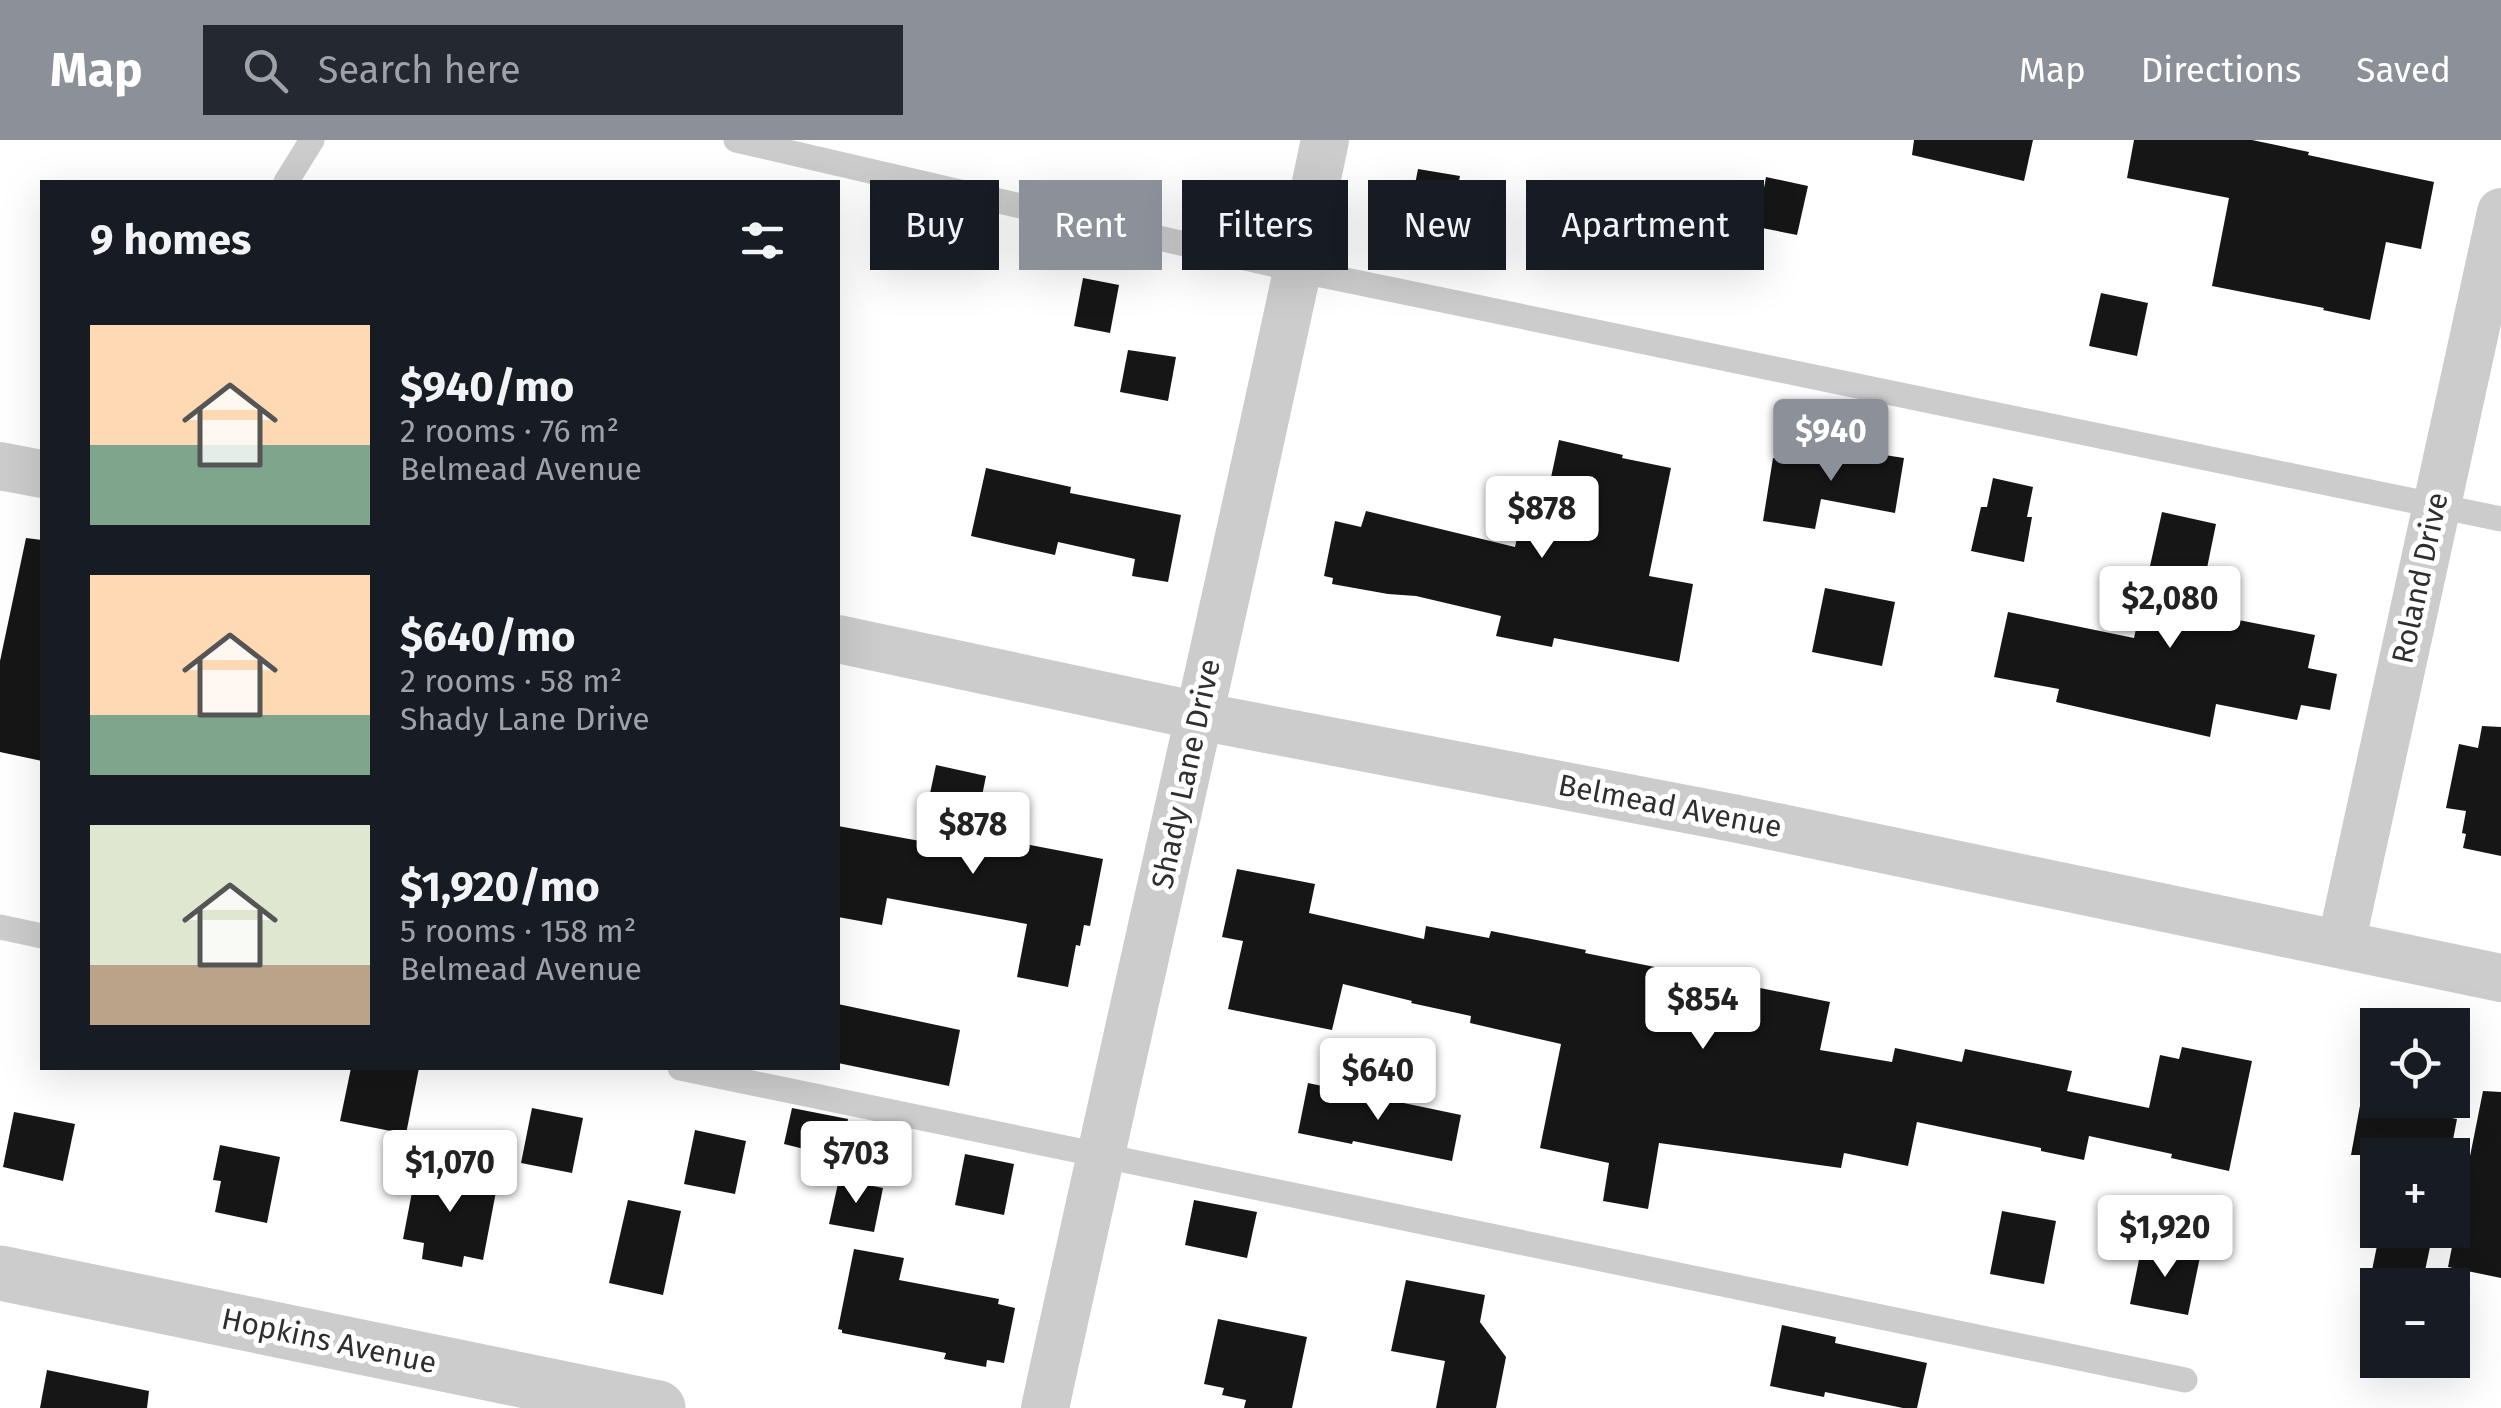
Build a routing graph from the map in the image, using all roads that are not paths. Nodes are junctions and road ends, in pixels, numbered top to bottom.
1 (312, 140) edge
2 (736, 140) edge
3 (1324, 140) edge
4 (287, 180) edge
5 (1316, 180) edge
6 (2501, 212) edge
7 (1182, 243) edge
8 (1297, 270) joint
9 (0, 466) edge
10 (40, 474) edge
11 (2436, 505) junction
12 (2501, 519) edge
13 (840, 639) edge
14 (1199, 716) junction
15 (0, 927) edge
16 (40, 936) edge
17 (2341, 944) junction
18 (2501, 978) edge
19 (690, 1070) edge
20 (1100, 1154) junction
21 (0, 1274) edge
22 (2185, 1380) dead end
23 (658, 1408) edge
24 (1045, 1408) edge

1 - 4 lane
2 - 7 lane
3 - 5 street, Shady Lane Drive
6 - 11 street, Roland Drive
8 - 11 lane
8 - 14 street, Shady Lane Drive
9 - 10 street
11 - 12 lane
11 - 17 street, Roland Drive
13 - 14 street, Belmead Avenue
14 - 17 street, Belmead Avenue
14 - 20 street, Shady Lane Drive
15 - 16 lane
17 - 18 street, Belmead Avenue
19 - 20 lane
20 - 22 lane
20 - 24 street, Shady Lane Drive
21 - 23 street, Hopkins Avenue

